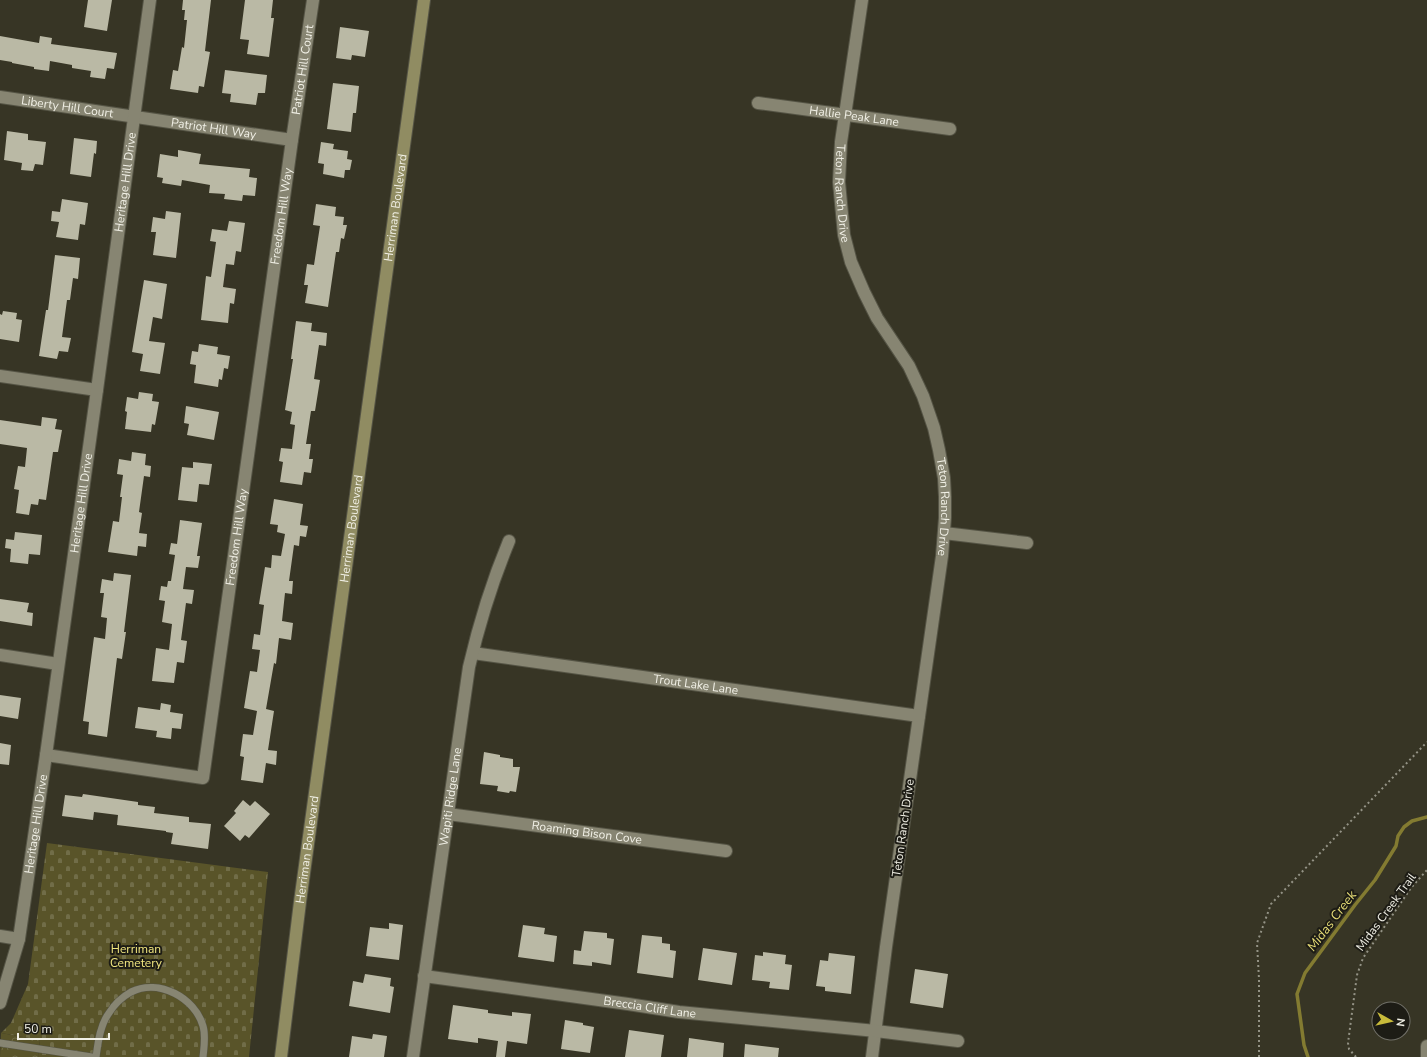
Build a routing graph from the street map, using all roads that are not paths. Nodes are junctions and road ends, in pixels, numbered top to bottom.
1 (150, 0) edge
2 (313, 0) edge
3 (424, 0) edge
4 (862, 0) edge
5 (0, 97) edge
6 (758, 103) dead end
7 (845, 115) junction
8 (135, 116) junction
9 (950, 129) dead end
10 (292, 140) junction
11 (0, 376) edge
12 (97, 390) junction
13 (944, 533) junction
14 (509, 541) dead end
15 (1027, 543) dead end
16 (473, 653) junction
17 (0, 656) edge
18 (58, 664) junction
19 (919, 716) junction
20 (46, 755) junction
21 (448, 814) junction
22 (726, 851) dead end
23 (0, 936) edge
24 (18, 939) junction
25 (424, 976) junction
26 (0, 1003) edge
27 (876, 1031) junction
28 (958, 1041) dead end
29 (0, 1043) edge
30 (1427, 1046) edge
31 (92, 1057) edge
32 (96, 1057) edge
33 (203, 1057) edge
34 (281, 1057) edge
35 (413, 1057) edge
36 (872, 1057) edge
37 (1427, 1057) edge

1 - 8 street, Heritage Hill Drive
2 - 10 street, Patriot Hill Court
3 - 34 street, Herriman Boulevard
4 - 7 street, Teton Ranch Drive
5 - 8 street, Liberty Hill Court
6 - 7 street, Hallie Peak Lane
7 - 9 street, Hallie Peak Lane
7 - 13 street, Teton Ranch Drive
8 - 10 street, Patriot Hill Way
8 - 12 street, Heritage Hill Drive
10 - 20 street, Freedom Hill Way
11 - 12 street
12 - 18 street, Heritage Hill Drive
13 - 15 street
13 - 19 street, Teton Ranch Drive
14 - 16 street, Wapiti Ridge Lane
16 - 19 street, Trout Lake Lane
16 - 21 street, Wapiti Ridge Lane
17 - 18 street
18 - 20 street, Heritage Hill Drive
19 - 27 street, Teton Ranch Drive
20 - 24 street, Heritage Hill Drive
21 - 22 street, Roaming Bison Cove
21 - 25 street, Wapiti Ridge Lane
23 - 24 street
24 - 26 street, Heritage Hill Drive
25 - 27 street, Breccia Cliff Lane
25 - 35 street, Wapiti Ridge Lane
27 - 28 street, Breccia Cliff Lane
27 - 36 street, Teton Ranch Drive
29 - 31 lane
30 - 37 street
32 - 33 lane

